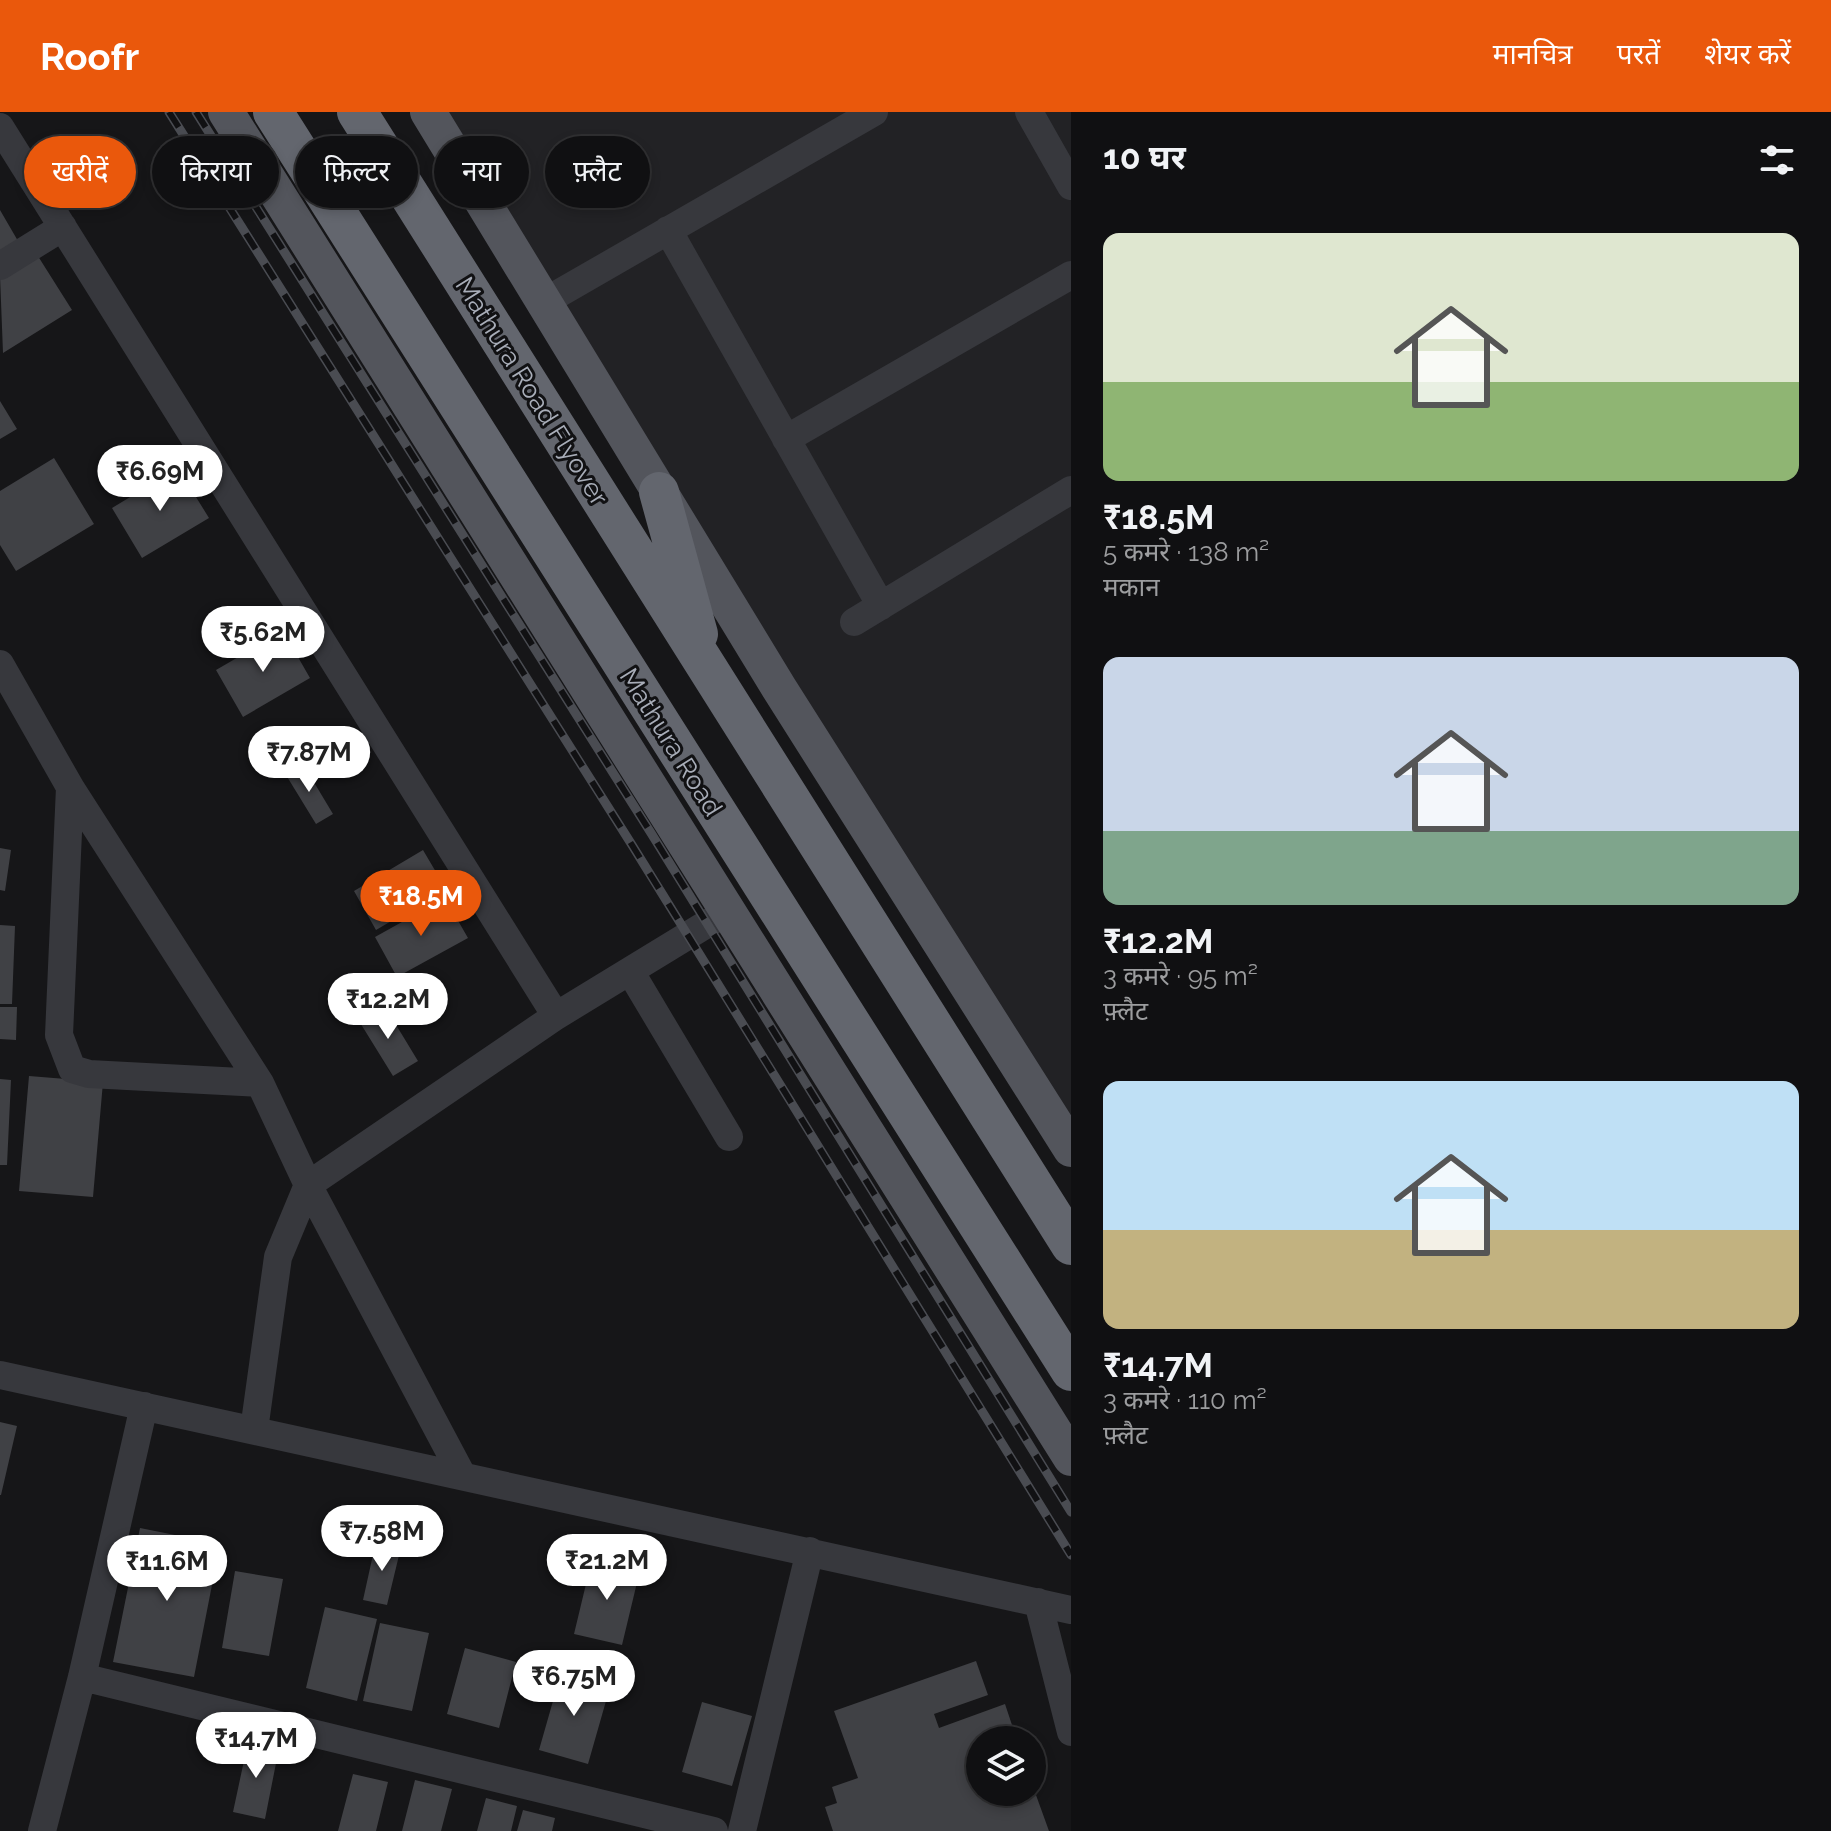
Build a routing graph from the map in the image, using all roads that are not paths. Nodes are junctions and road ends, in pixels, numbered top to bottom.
1 (226, 112) edge
2 (273, 112) edge
3 (357, 112) edge
4 (428, 112) edge
5 (874, 112) edge
6 (1029, 112) edge
7 (0, 127) edge
8 (1071, 186) edge
9 (63, 227) junction
10 (668, 230) junction
11 (0, 266) edge
12 (1071, 275) edge
13 (544, 302) junction
14 (786, 439) junction
15 (1071, 490) edge
16 (659, 492) junction
17 (881, 606) junction
18 (854, 622) dead end
19 (706, 669) junction
20 (4, 679) edge
21 (70, 787) junction
22 (728, 911) junction
23 (630, 971) junction
24 (556, 1016) junction
25 (260, 1083) junction
26 (729, 1137) dead end
27 (1071, 1149) edge
28 (308, 1185) junction
29 (1071, 1245) edge
30 (1071, 1371) edge
31 (0, 1375) edge
32 (144, 1406) junction
33 (254, 1430) junction
34 (1071, 1458) edge
35 (462, 1475) junction
36 (810, 1551) junction
37 (1038, 1602) junction
38 (1071, 1610) edge
39 (82, 1677) junction
40 (1071, 1732) edge
41 (42, 1831) edge
42 (714, 1831) edge
43 (742, 1831) edge

1 - 22 main road
2 - 30 highway, Mathura Road
3 - 19 highway, Mathura Road Flyover
4 - 13 main road
5 - 10 street
6 - 8 street
7 - 9 street
9 - 11 street
9 - 24 street
10 - 13 street
10 - 14 street
12 - 14 street
13 - 16 main road
14 - 17 street
15 - 17 street
16 - 19 highway
16 - 27 main road
17 - 18 street
19 - 29 highway
20 - 21 street
21 - 25 street
21 - 25 street
22 - 23 street
22 - 34 main road
23 - 24 street
23 - 26 street
24 - 28 street
25 - 28 street
28 - 33 street
28 - 35 street
31 - 32 street
32 - 33 street
32 - 39 street
33 - 35 street
35 - 36 street
36 - 37 street
36 - 43 street
37 - 38 street
37 - 40 street
39 - 41 street
39 - 42 street

